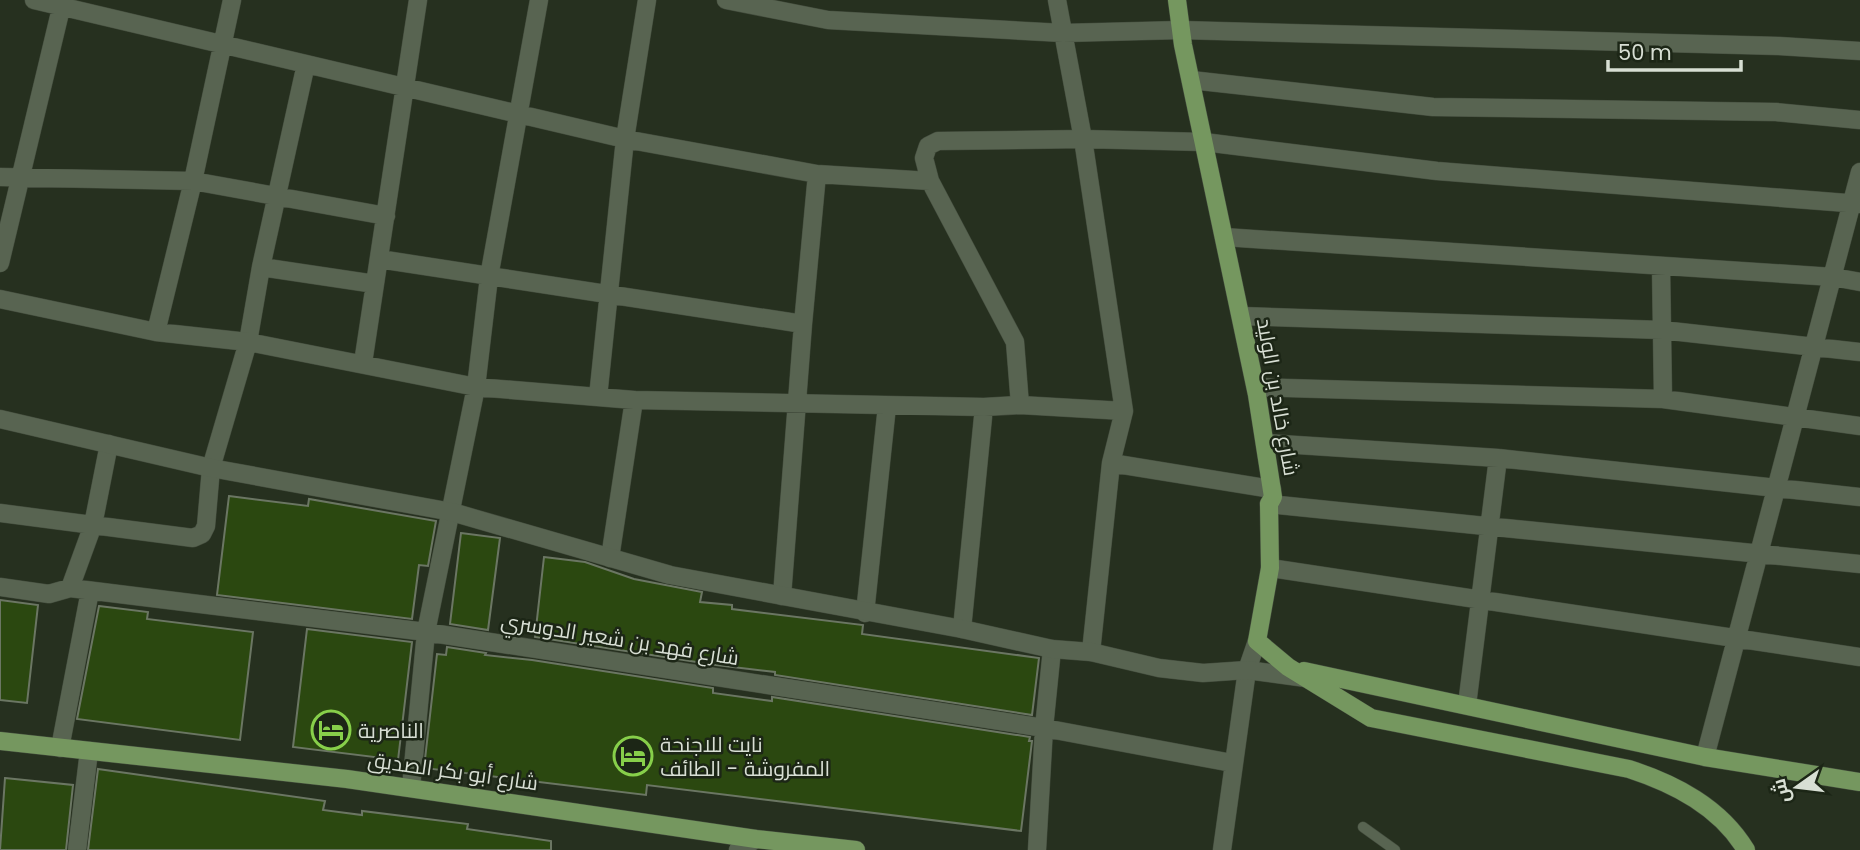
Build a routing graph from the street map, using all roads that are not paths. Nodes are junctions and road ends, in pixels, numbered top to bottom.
1 (34, 0) edge
2 (232, 0) edge
3 (418, 0) edge
4 (539, 0) edge
5 (646, 0) edge
6 (726, 0) edge
7 (1057, 0) edge
8 (1177, 0) edge
9 (750, 2) edge
10 (63, 3) edge
11 (1181, 30) junction
12 (1063, 33) junction
13 (224, 45) junction
14 (1860, 51) edge
15 (306, 64) junction
16 (1191, 80) junction
17 (406, 88) junction
18 (518, 114) junction
19 (1860, 120) edge
20 (625, 139) junction
21 (1083, 139) junction
22 (1204, 142) junction
23 (1860, 172) edge
24 (817, 174) junction
25 (0, 177) edge
26 (20, 179) junction
27 (930, 180) junction
28 (193, 181) junction
29 (277, 196) junction
30 (1856, 203) edge
31 (386, 216) junction
32 (1224, 237) junction
33 (379, 259) junction
34 (0, 263) edge
35 (1661, 266) junction
36 (261, 267) junction
37 (489, 277) junction
38 (1833, 277) junction
39 (1860, 282) edge
40 (375, 285) junction
41 (607, 296) junction
42 (0, 299) edge
43 (1241, 316) junction
44 (803, 324) junction
45 (1662, 330) junction
46 (156, 332) junction
47 (248, 342) junction
48 (1815, 345) junction
49 (1860, 352) edge
50 (363, 363) junction
51 (476, 387) junction
52 (1256, 387) junction
53 (598, 397) junction
54 (634, 400) junction
55 (1663, 400) junction
56 (796, 403) junction
57 (1020, 405) junction
58 (887, 406) junction
59 (984, 407) junction
60 (1125, 411) junction
61 (1796, 417) junction
62 (0, 419) edge
63 (1860, 426) edge
64 (1265, 443) junction
65 (109, 444) junction
66 (1498, 458) junction
67 (1111, 463) junction
68 (211, 468) junction
69 (1777, 488) junction
70 (1271, 497) junction
71 (1860, 497) edge
72 (452, 512) junction
73 (0, 513) edge
74 (93, 525) junction
75 (1489, 526) junction
76 (1760, 554) junction
77 (610, 558) junction
78 (1860, 564) edge
79 (1270, 568) junction
80 (0, 587) edge
81 (70, 588) junction
82 (90, 591) junction
83 (782, 596) junction
84 (1480, 601) junction
85 (866, 613) junction
86 (961, 629) junction
87 (426, 632) junction
88 (1738, 637) junction
89 (1257, 640) junction
90 (1052, 649) junction
91 (1091, 652) junction
92 (1860, 657) edge
93 (1288, 667) junction
94 (1247, 670) junction
95 (1306, 678) junction
96 (1467, 705) junction
97 (1044, 728) junction
98 (1, 743) edge
99 (60, 748) junction
100 (89, 751) junction
101 (1705, 757) junction
102 (1232, 763) junction
103 (1860, 782) edge
104 (411, 787) junction
105 (1363, 827) dead end
106 (756, 839) junction
107 (77, 850) edge
108 (738, 850) edge
109 (856, 850) edge
110 (1037, 850) edge
111 (1222, 850) edge
112 (1395, 850) edge
113 (1746, 850) edge

1 - 10 street
2 - 13 street
3 - 17 street
4 - 18 street
5 - 20 street
6 - 9 street
7 - 12 street
8 - 11 main road, شارع خالد بن الوليد
9 - 12 street
10 - 13 street
10 - 26 street
11 - 12 street
11 - 14 street
11 - 16 main road, شارع خالد بن الوليد
12 - 21 street
13 - 15 street
13 - 28 street
15 - 17 street
15 - 29 street
16 - 19 street
16 - 22 main road, شارع خالد بن الوليد
17 - 18 street
17 - 31 street
18 - 20 street
18 - 37 street
20 - 24 street
20 - 41 street
21 - 22 street
21 - 27 street
21 - 60 street
22 - 30 street
22 - 32 main road, شارع خالد بن الوليد
23 - 30 street
24 - 27 street
24 - 44 street
25 - 26 street
26 - 28 street
26 - 34 street
27 - 57 street
28 - 29 street
28 - 46 street
29 - 31 street
29 - 36 street
30 - 38 street
31 - 33 street
32 - 35 street
32 - 43 main road, شارع خالد بن الوليد
33 - 37 street
33 - 40 street
35 - 38 street
35 - 45 street
36 - 40 street
36 - 47 street
37 - 41 street
37 - 51 street
38 - 39 street
38 - 48 street
40 - 50 street
41 - 44 street
41 - 53 street
42 - 46 street
43 - 45 street
43 - 52 main road, شارع خالد بن الوليد
44 - 56 street
45 - 48 street
45 - 55 street
46 - 47 street
47 - 50 street
47 - 68 street
48 - 49 street
48 - 61 street
50 - 51 street
51 - 53 street
51 - 72 street
52 - 55 street
52 - 64 main road, شارع خالد بن الوليد
53 - 54 street
54 - 56 street
54 - 77 street
55 - 61 street
56 - 58 street
56 - 83 street
57 - 59 street
57 - 60 street
58 - 59 street
58 - 85 street
59 - 86 street
60 - 67 street
61 - 63 street
61 - 69 street
62 - 65 street
64 - 66 street
64 - 70 main road, شارع خالد بن الوليد
65 - 68 street
65 - 74 street
66 - 69 street
66 - 75 street
67 - 70 street
67 - 91 street
68 - 72 street
68 - 74 street
69 - 71 street
69 - 76 street
70 - 75 street
70 - 79 main road, شارع خالد بن الوليد
72 - 77 street
72 - 87 street
73 - 74 street
74 - 81 street
75 - 76 street
75 - 84 street
76 - 78 street
76 - 88 street
77 - 83 street
79 - 84 street
79 - 89 main road, شارع خالد بن الوليد
80 - 81 street, شارع فهد بن شعير الدوسري
81 - 82 street, شارع فهد بن شعير الدوسري
82 - 87 street, شارع فهد بن شعير الدوسري
82 - 99 street
83 - 85 street
84 - 88 street
84 - 96 street
85 - 86 street
86 - 90 street
87 - 97 street, شارع فهد بن شعير الدوسري
87 - 104 street
88 - 92 street
88 - 101 street
89 - 93 main road
89 - 94 street
90 - 91 street
90 - 97 street
91 - 94 street
93 - 95 main road
93 - 96 main road
94 - 95 street
94 - 102 street
95 - 113 main road
96 - 101 main road
97 - 102 street, شارع فهد بن شعير الدوسري
97 - 110 street
98 - 99 main road, شارع أبو بكر الصديق
99 - 100 main road, شارع أبو بكر الصديق
100 - 104 main road, شارع أبو بكر الصديق
100 - 107 street
101 - 103 main road
102 - 111 street
104 - 106 main road, شارع أبو بكر الصديق
105 - 112 lane
106 - 108 street
106 - 109 main road, شارع أبو بكر الصديق

